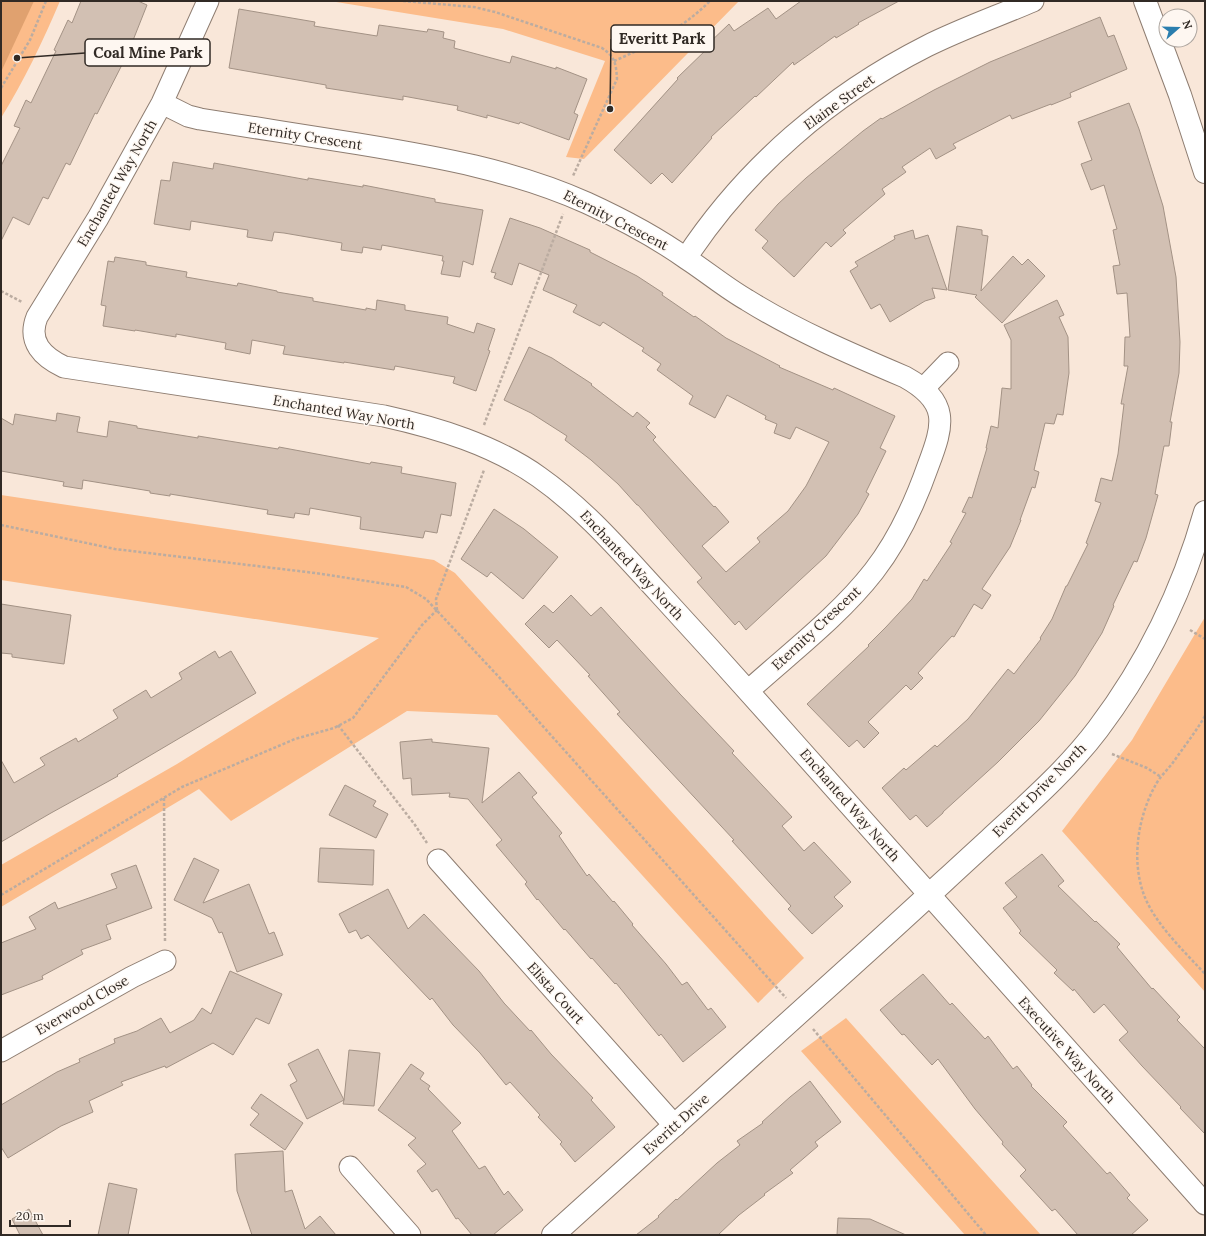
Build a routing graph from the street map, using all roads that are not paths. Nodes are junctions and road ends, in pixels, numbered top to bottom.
1 (208, 1) edge
2 (1033, 1) edge
3 (1145, 1) edge
4 (162, 103) junction
5 (1205, 172) edge
6 (686, 258) junction
7 (948, 363) dead end
8 (923, 389) junction
9 (1205, 512) edge
10 (748, 691) junction
11 (438, 860) road end
12 (929, 895) junction
13 (165, 961) dead end
14 (799, 1013) joint
15 (1, 1051) edge
16 (675, 1126) junction
17 (350, 1167) dead end
18 (1205, 1204) edge
19 (410, 1235) edge
20 (553, 1235) edge

1 - 4 street, Enchanted Way North
2 - 6 street, Elaine Street
3 - 5 street
4 - 6 street, Eternity Crescent
4 - 10 street, Enchanted Way North
6 - 8 street, Eternity Crescent
7 - 8 street
8 - 10 street, Eternity Crescent
9 - 12 street, Everitt Drive North
10 - 12 street, Enchanted Way North
11 - 16 street, Elista Court
12 - 14 street, Everitt Drive North
12 - 18 street, Executive Way North
13 - 15 street, Everwood Close
14 - 16 street, Everitt Drive
16 - 20 street, Everitt Drive
17 - 19 street

